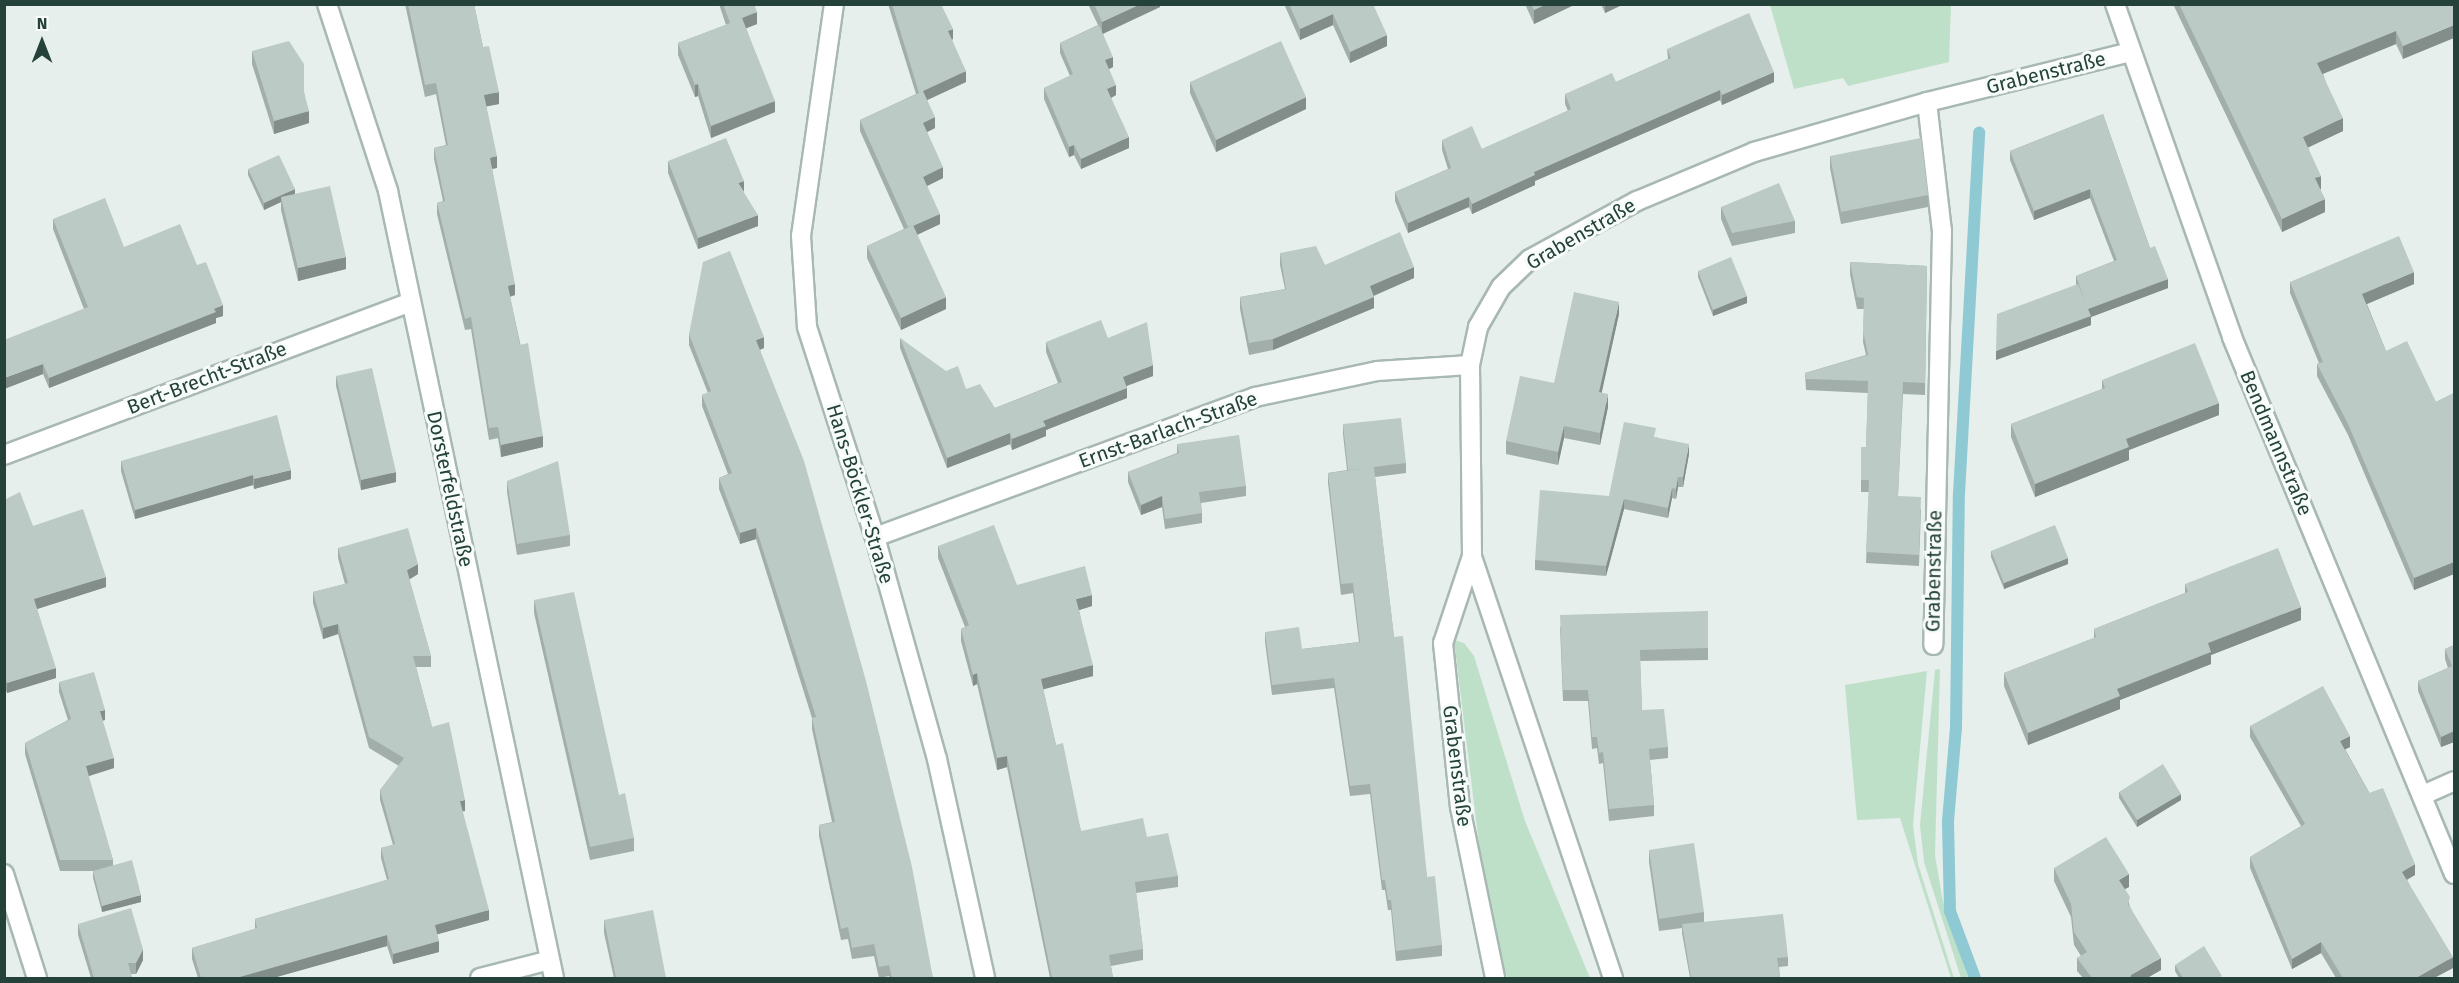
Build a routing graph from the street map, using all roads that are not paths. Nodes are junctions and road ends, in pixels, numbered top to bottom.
1 (327, 4) edge
2 (834, 4) edge
3 (2115, 4) edge
4 (2131, 52) junction
5 (1927, 102) junction
6 (410, 302) junction
7 (1470, 365) junction
8 (4, 455) edge
9 (875, 537) junction
10 (1472, 556) junction
11 (1933, 645) dead end
12 (2454, 782) edge
13 (2423, 795) junction
14 (4, 874) edge
15 (2454, 874) edge
16 (550, 960) junction
17 (38, 978) edge
18 (480, 978) edge
19 (554, 978) edge
20 (985, 978) edge
21 (1495, 978) edge
22 (1613, 978) edge

1 - 6 street, Dorsterfeldstraße
2 - 9 street, Hans-Böckler-Straße
3 - 4 street, Bendmannstraße
4 - 5 street, Grabenstraße
4 - 13 street, Bendmannstraße
5 - 7 street, Grabenstraße
5 - 11 street, Grabenstraße
6 - 8 street, Bert-Brecht-Straße
6 - 16 street, Dorsterfeldstraße
7 - 9 street, Ernst-Barlach-Straße
7 - 10 street, Grabenstraße
9 - 20 street, Hans-Böckler-Straße
10 - 21 street, Grabenstraße
10 - 22 street, Grabenstraße
12 - 13 street
13 - 15 street, Bendmannstraße
14 - 17 street
16 - 18 street
16 - 19 street, Dorsterfeldstraße

